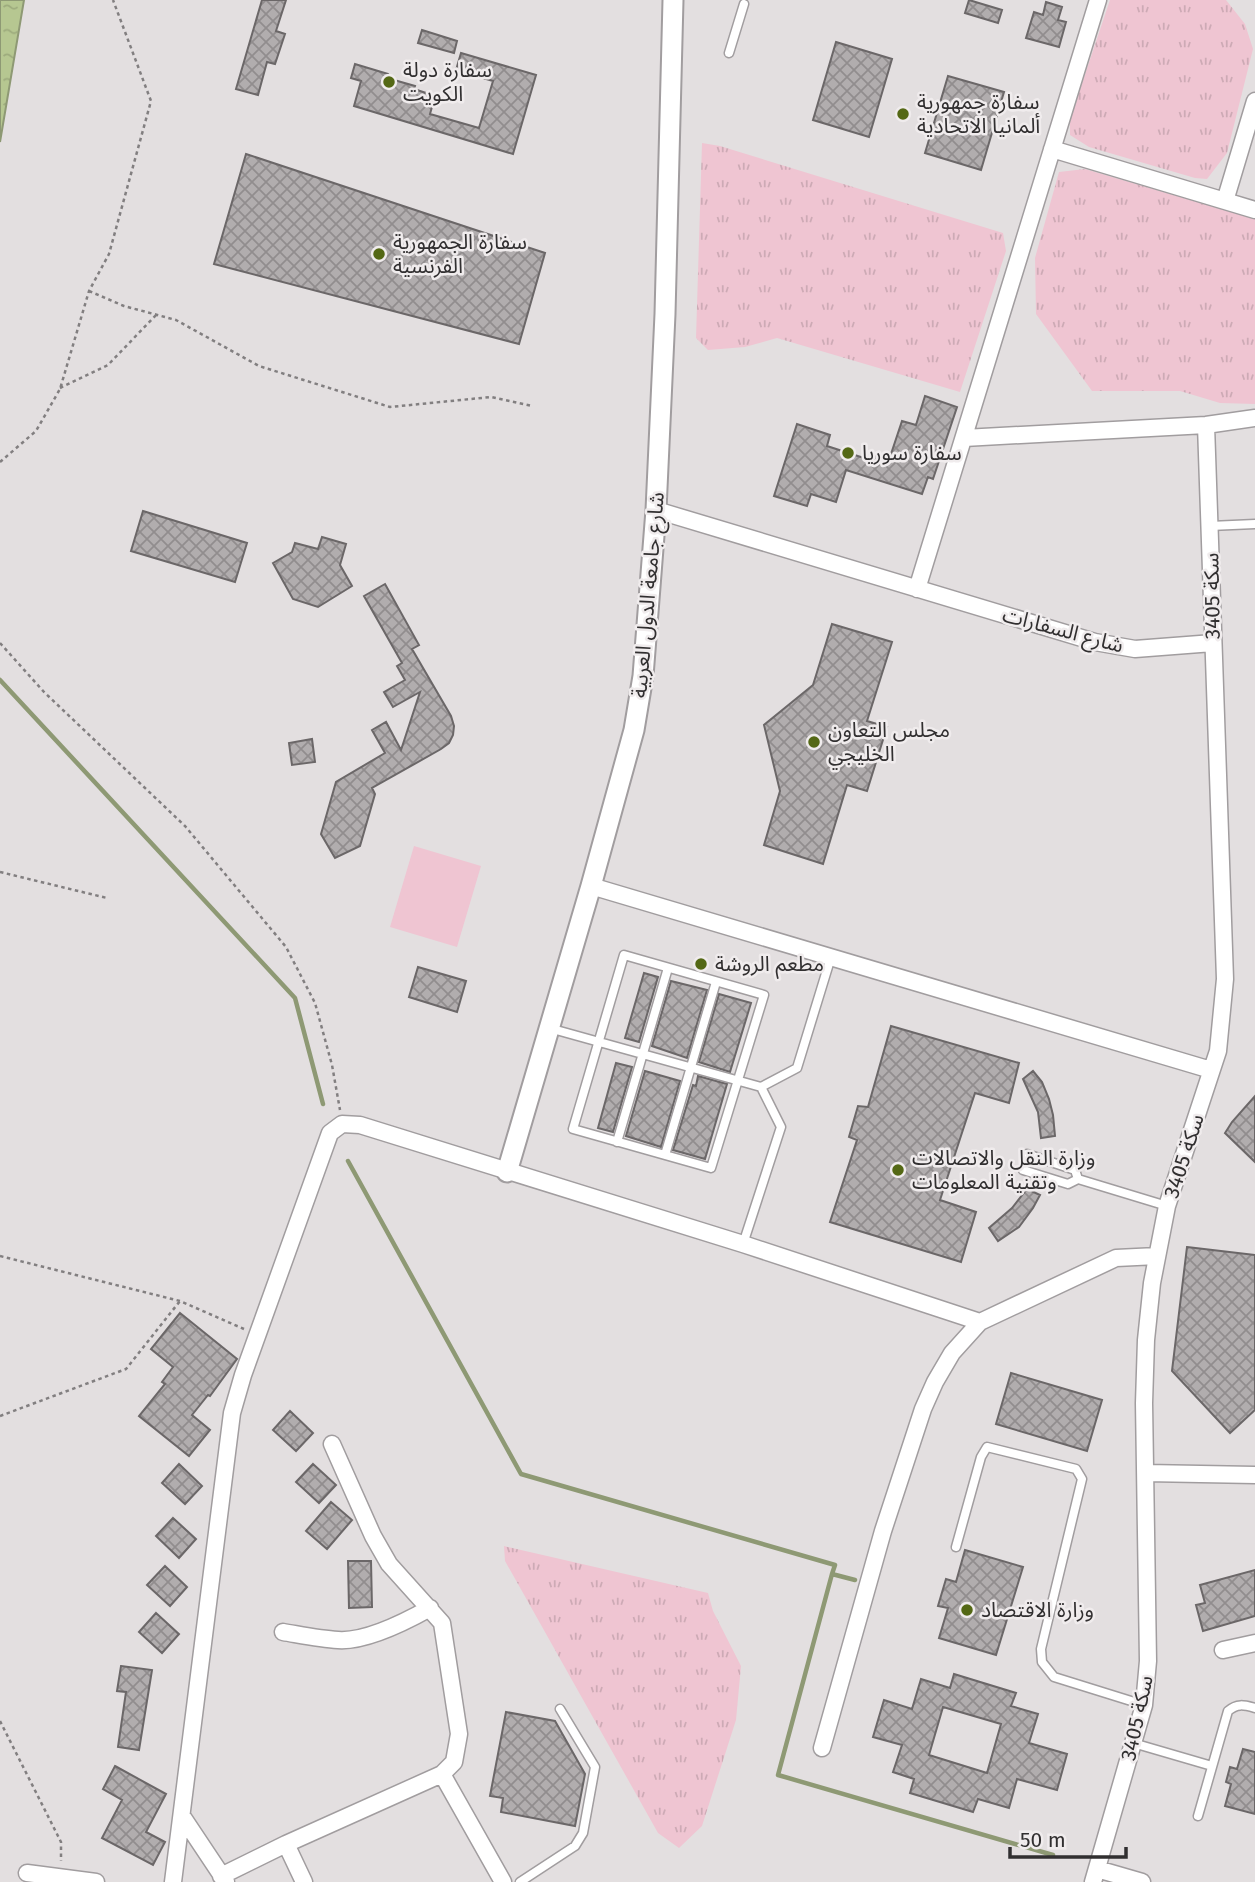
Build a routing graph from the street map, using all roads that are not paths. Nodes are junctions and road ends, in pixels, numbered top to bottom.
1 (673, 0) edge
2 (1098, 0) edge
3 (744, 4) dead end
4 (729, 53) dead end
5 (1255, 101) edge
6 (1052, 149) junction
7 (1224, 201) junction
8 (1255, 210) edge
9 (1255, 418) edge
10 (1206, 425) junction
11 (964, 438) junction
12 (656, 510) junction
13 (1255, 524) edge
14 (1210, 526) junction
15 (916, 589) junction
16 (1213, 643) junction
17 (591, 886) junction
18 (831, 957) junction
19 (668, 968) junction
20 (716, 982) junction
21 (549, 1028) junction
22 (598, 1042) junction
23 (643, 1054) junction
24 (691, 1068) junction
25 (1211, 1070) junction
26 (738, 1081) junction
27 (761, 1087) junction
28 (617, 1142) junction
29 (665, 1155) junction
30 (507, 1172) junction
31 (1078, 1179) junction
32 (1167, 1206) junction
33 (743, 1244) junction
34 (1157, 1256) junction
35 (980, 1322) junction
36 (332, 1444) dead end
37 (1146, 1473) junction
38 (1255, 1475) edge
39 (956, 1547) dead end
40 (430, 1608) junction
41 (284, 1632) dead end
42 (1255, 1643) edge
43 (1223, 1650) dead end
44 (1144, 1705) junction
45 (1255, 1708) edge
46 (560, 1709) dead end
47 (1133, 1743) junction
48 (822, 1748) dead end
49 (1212, 1766) junction
50 (442, 1774) junction
51 (1198, 1815) dead end
52 (182, 1816) junction
53 (286, 1843) junction
54 (27, 1873) dead end
55 (1095, 1875) edge
56 (224, 1879) edge
57 (96, 1882) edge
58 (173, 1882) edge
59 (304, 1882) edge
60 (503, 1882) edge
61 (520, 1882) edge
62 (1142, 1882) edge

1 - 12 street, شارع جامعة الدول العربية
2 - 6 street
3 - 4 lane
5 - 7 street
6 - 7 street
6 - 11 street
7 - 8 street
9 - 10 street
10 - 11 street
10 - 14 street, سكة 3405
11 - 15 street
12 - 15 street, شارع السفارات
12 - 17 street, شارع جامعة الدول العربية
13 - 14 lane
14 - 16 street, سكة 3405
15 - 16 street, شارع السفارات
16 - 25 street, سكة 3405
17 - 18 street
17 - 21 street, شارع جامعة الدول العربية
18 - 25 street
18 - 27 lane
19 - 20 lane
19 - 22 lane
19 - 23 lane
20 - 24 lane
20 - 26 lane
21 - 22 lane
21 - 30 street, شارع جامعة الدول العربية
22 - 23 lane
22 - 28 lane
23 - 24 lane
23 - 28 lane
24 - 26 lane
24 - 29 lane
25 - 32 street, سكة 3405
26 - 27 lane
26 - 29 lane
27 - 33 lane
28 - 29 lane
30 - 33 street
30 - 52 street
31 - 31 lane
31 - 32 lane
32 - 34 street, سكة 3405
33 - 35 street
34 - 35 street
34 - 37 street, سكة 3405
35 - 48 street
36 - 40 street
37 - 38 street
37 - 44 street, سكة 3405
39 - 44 lane
40 - 41 street
40 - 50 street
42 - 43 street
44 - 47 street, سكة 3405
45 - 49 lane
46 - 61 lane
47 - 49 lane
47 - 55 street, سكة 3405
49 - 51 lane
50 - 53 street
50 - 60 street
52 - 56 street
52 - 58 street
53 - 56 street
53 - 59 street
54 - 57 street
55 - 62 street

